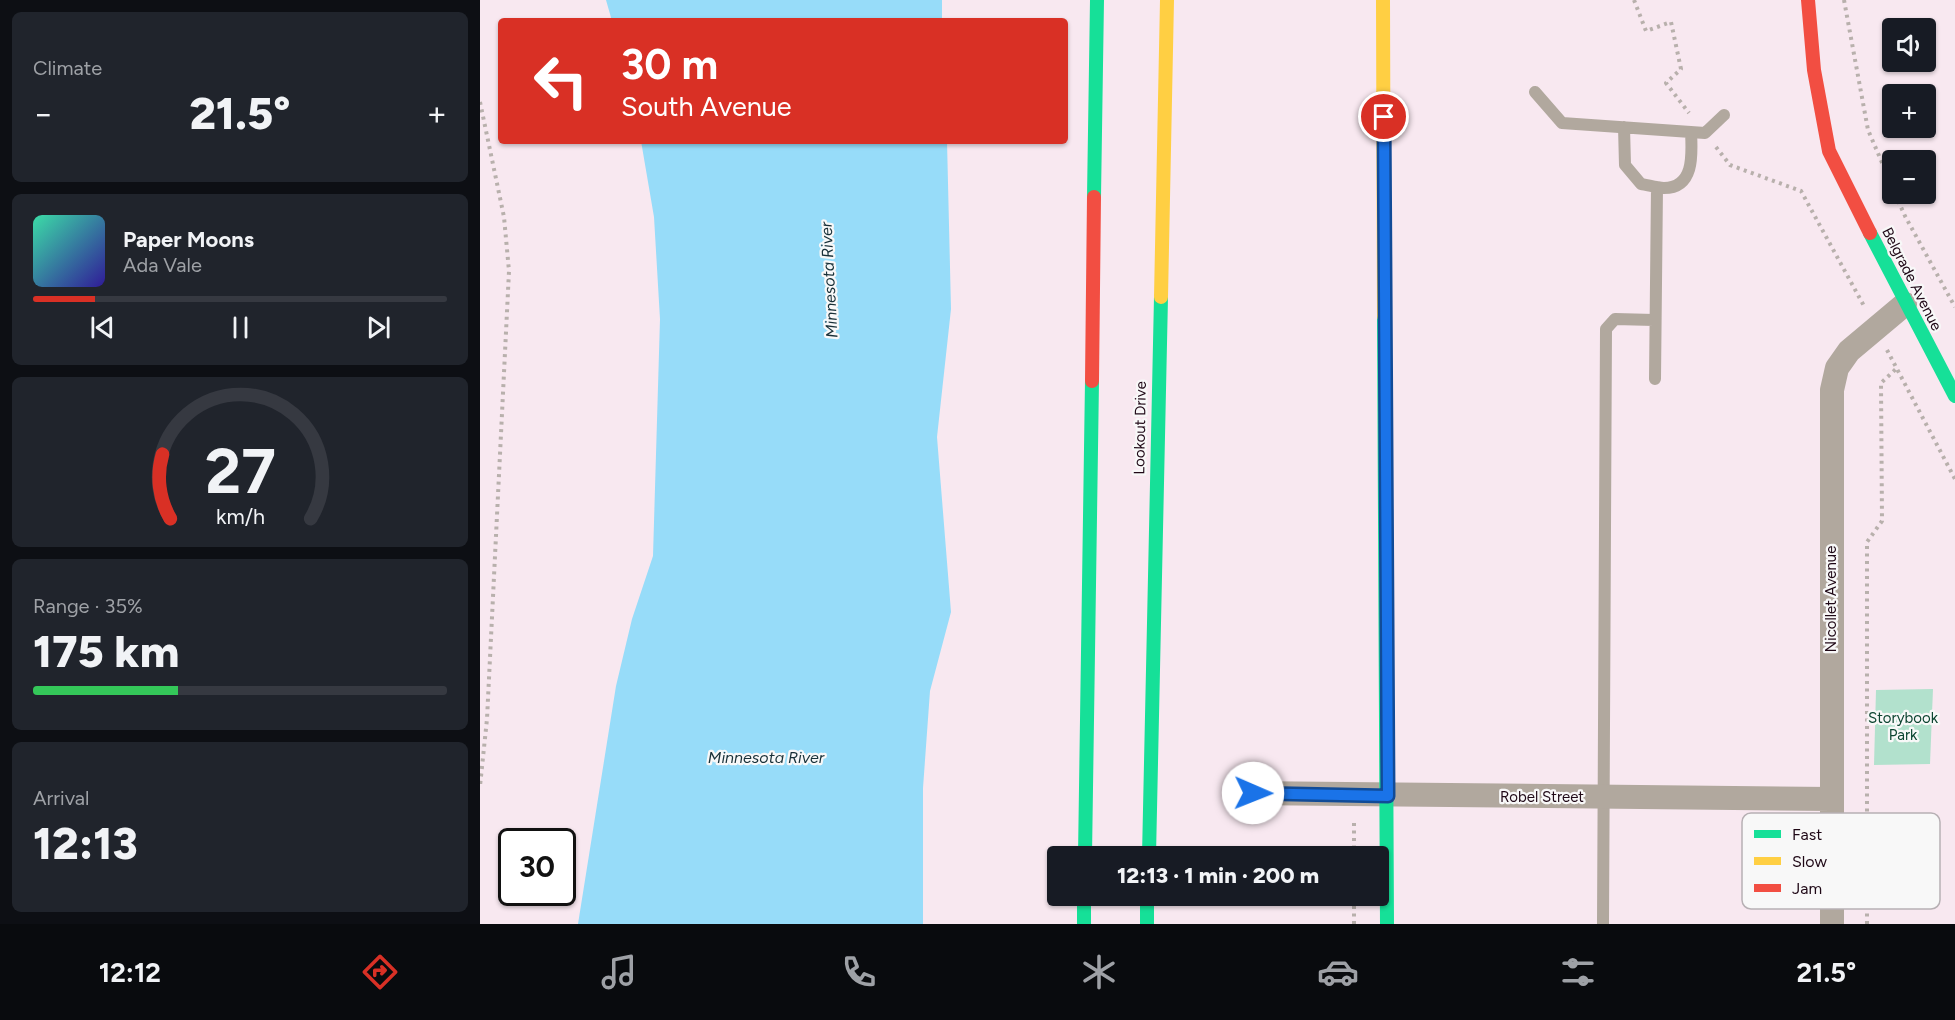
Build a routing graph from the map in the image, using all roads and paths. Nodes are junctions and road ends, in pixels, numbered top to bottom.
1 (1097, 0) edge
2 (1169, 0) edge
3 (1383, 0) edge
4 (1634, 0) edge
5 (1808, 0) edge
6 (1844, 0) edge
7 (1535, 92) dead end
8 (480, 102) edge
9 (1724, 115) dead end
10 (1624, 127) junction
11 (1691, 132) junction
12 (1705, 133) junction
13 (1882, 162) edge
14 (1657, 187) junction
15 (1801, 191) dead end
16 (1900, 204) edge
17 (1905, 304) junction
18 (1955, 307) edge
19 (1654, 320) junction
20 (1897, 369) dead end
21 (1655, 379) dead end
22 (1955, 396) edge
23 (480, 786) edge
24 (1253, 793) dead end
25 (1388, 796) junction
26 (1604, 798) junction
27 (1831, 799) junction
28 (1831, 813) edge
29 (1867, 813) edge
30 (1085, 846) edge
31 (1149, 846) edge
32 (1084, 906) edge
33 (1147, 906) edge
34 (1354, 906) edge
35 (1832, 909) edge
36 (1084, 924) edge
37 (1146, 924) edge
38 (1354, 924) edge
39 (1387, 924) edge
40 (1604, 924) edge
41 (1832, 924) edge

1 - 30 main road
2 - 31 main road, Lookout Drive
3 - 25 main road
4 - 12 path
5 - 17 main road, Belgrade Avenue
6 - 13 path
7 - 10 lane
8 - 23 path
9 - 12 lane
10 - 11 lane
10 - 14 lane
11 - 12 lane
11 - 14 lane
12 - 15 path
14 - 19 lane
16 - 18 path
17 - 22 main road, Belgrade Avenue
17 - 27 street, Nicollet Avenue
19 - 21 lane
19 - 26 lane
20 - 29 path
24 - 25 street, Robel Street
25 - 26 street, Robel Street
25 - 39 main road
26 - 27 street, Robel Street
26 - 40 lane
27 - 28 street, Nicollet Avenue
32 - 36 main road
33 - 37 main road
34 - 38 path
35 - 41 street, Nicollet Avenue

